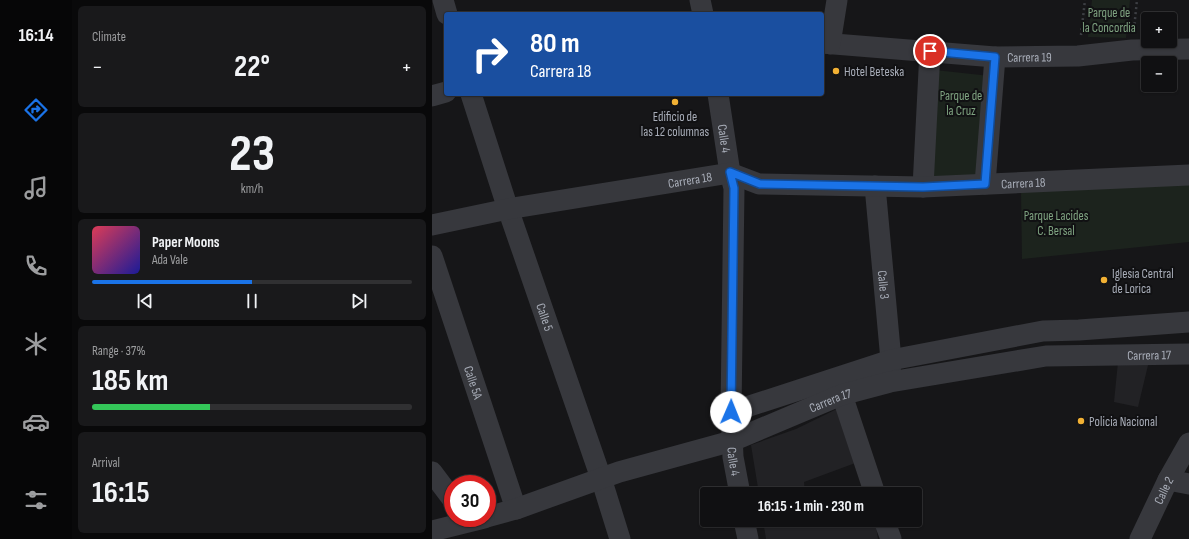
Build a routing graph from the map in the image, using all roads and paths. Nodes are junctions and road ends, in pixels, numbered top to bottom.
1 (443, 0) edge
2 (700, 0) edge
3 (837, 0) edge
4 (1085, 0) edge
5 (1137, 0) edge
6 (446, 12) edge
7 (703, 12) edge
8 (826, 44) edge
9 (1189, 49) edge
10 (1132, 50) junction
11 (930, 51) junction
12 (1078, 56) junction
13 (995, 57) junction
14 (444, 93) edge
15 (432, 96) edge
16 (472, 96) edge
17 (718, 96) edge
18 (730, 172) junction
19 (1189, 175) edge
20 (985, 184) junction
21 (875, 186) junction
22 (923, 187) junction
23 (508, 209) junction
24 (432, 225) edge
25 (432, 256) edge
26 (1189, 322) edge
27 (1043, 331) junction
28 (1189, 354) edge
29 (1046, 356) junction
30 (891, 360) junction
31 (890, 382) junction
32 (839, 386) junction
33 (731, 412) junction
34 (732, 441) junction
35 (1189, 443) edge
36 (432, 472) edge
37 (601, 478) junction
38 (1168, 480) junction
39 (1189, 484) edge
40 (739, 487) edge
41 (873, 487) edge
42 (444, 488) edge
43 (516, 509) junction
44 (496, 516) edge
45 (454, 527) edge
46 (745, 527) edge
47 (887, 527) edge
48 (432, 531) edge
49 (620, 539) edge
50 (748, 539) edge
51 (891, 539) edge
52 (1140, 539) edge

1 - 6 street
2 - 7 street
3 - 8 street
4 - 12 path
5 - 10 path
8 - 11 street, Carrera 19
9 - 10 street, Carrera 19
10 - 12 street, Carrera 19
11 - 13 street, Carrera 19
11 - 22 street
12 - 13 street, Carrera 19
13 - 20 street
14 - 15 street
16 - 23 street, Calle 5
17 - 18 street, Calle 4
18 - 21 street, Carrera 18
18 - 23 street, Carrera 18
18 - 33 street, Calle 4
19 - 20 street, Carrera 18
20 - 22 street, Carrera 18
21 - 22 street, Carrera 18
21 - 30 street, Calle 3
23 - 24 street, Carrera 18
23 - 37 street, Calle 5
25 - 43 street, Calle 5A
26 - 27 street, Carrera 17
27 - 29 street
27 - 30 street, Carrera 17
28 - 29 street, Carrera 17
29 - 31 street, Carrera 17
30 - 31 street, Calle 3
30 - 32 street, Carrera 17
31 - 32 street, Carrera 17
32 - 33 street, Carrera 17
32 - 34 street, Carrera 17
32 - 41 street
33 - 34 street, Calle 4
34 - 37 street, Carrera 17
34 - 40 street, Calle 4
35 - 38 street, Calle 2
36 - 42 street
37 - 43 street, Carrera 17
37 - 49 street, Calle 5
38 - 39 street
38 - 52 street, Calle 2
43 - 44 street, Carrera 17
45 - 48 street, Carrera 17
46 - 50 street
47 - 51 street

